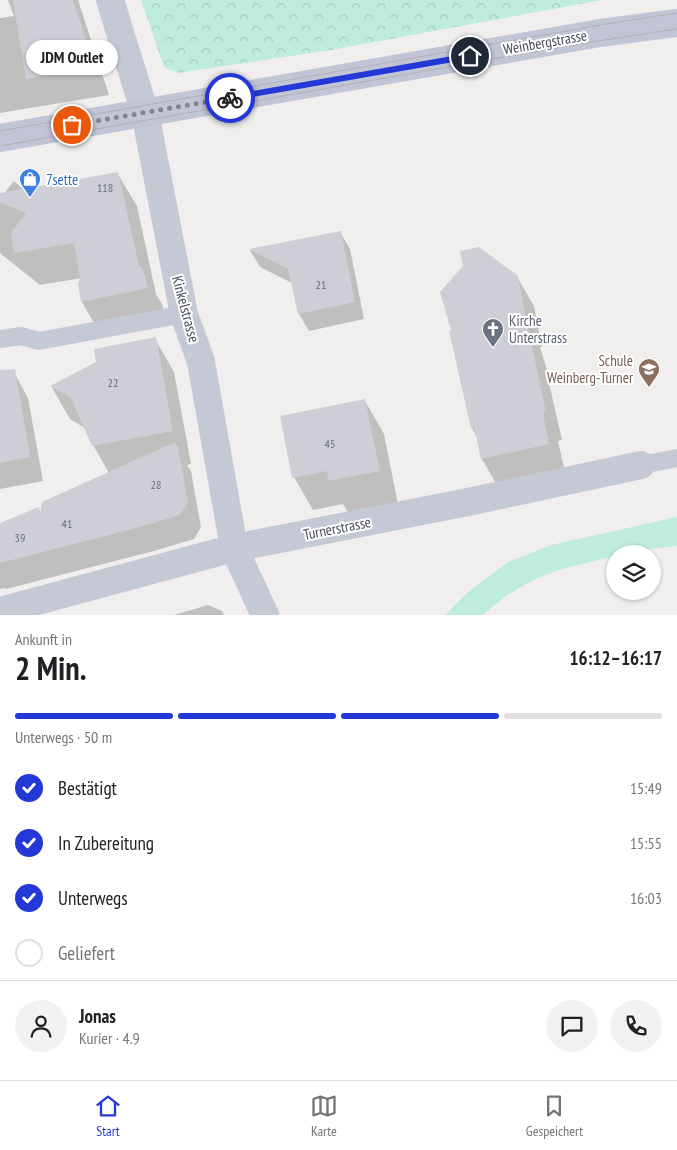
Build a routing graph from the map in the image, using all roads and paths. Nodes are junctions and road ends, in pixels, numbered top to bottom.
1 (110, 0) edge
2 (677, 23) edge
3 (145, 113) junction
4 (0, 138) edge
5 (184, 314) junction
6 (0, 339) edge
7 (677, 458) edge
8 (641, 466) joint
9 (234, 548) junction
10 (0, 611) edge
11 (265, 615) edge

1 - 3 street, Kinkelstrasse
2 - 3 street, Weinbergstrasse
3 - 4 street, Weinbergstrasse
3 - 5 street, Kinkelstrasse
5 - 6 lane
5 - 9 street, Kinkelstrasse
7 - 8 lane, Turnerstrasse
8 - 9 street, Turnerstrasse
9 - 10 street, Turnerstrasse
9 - 11 street, Kinkelstrasse

